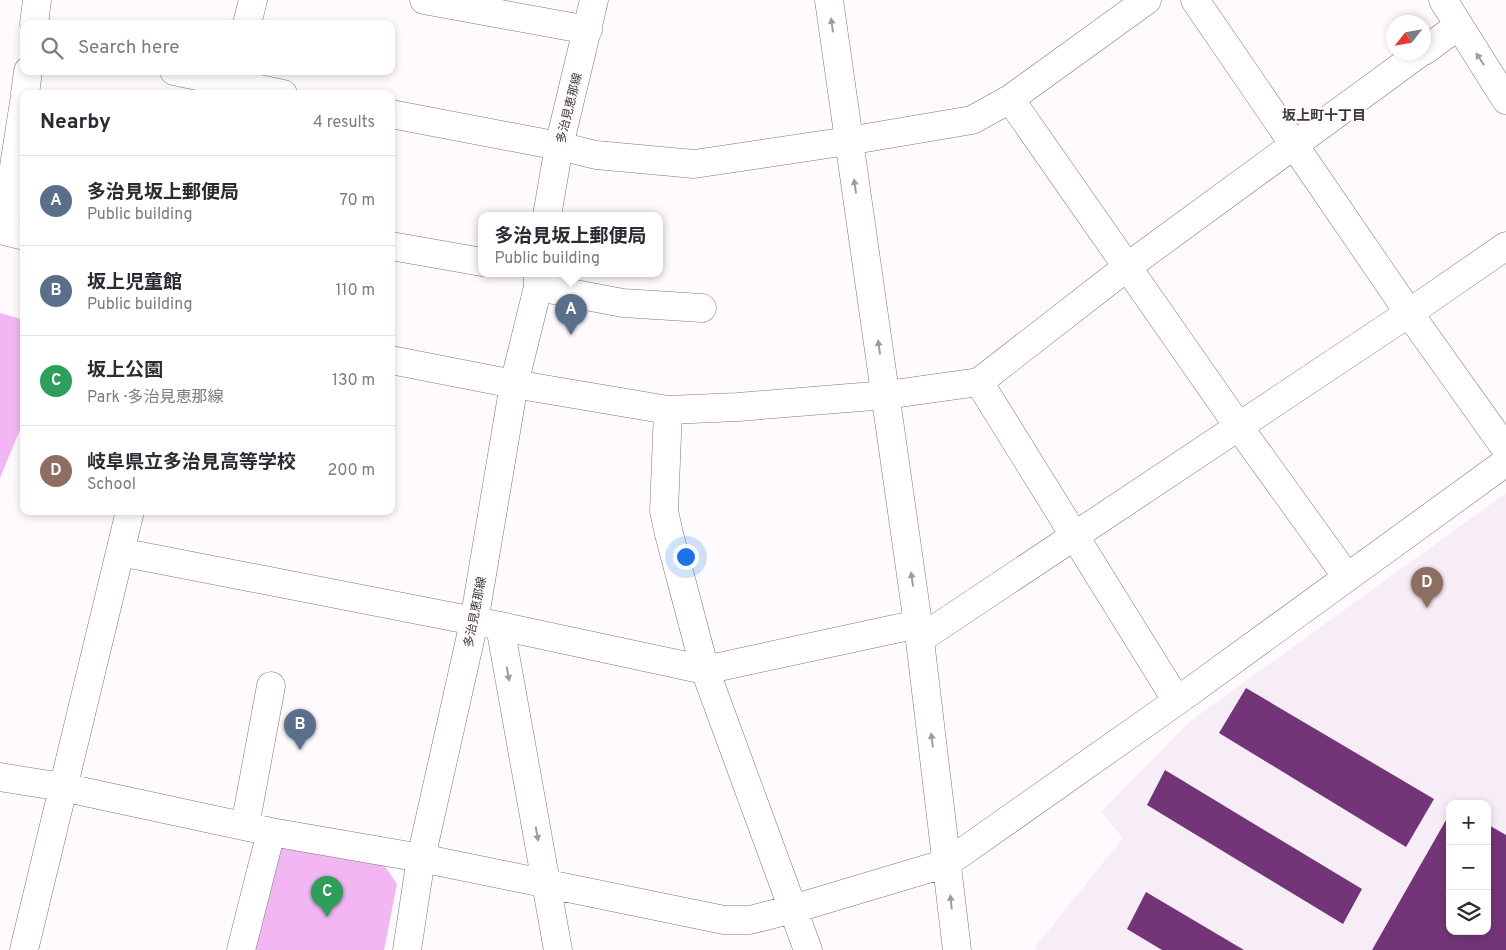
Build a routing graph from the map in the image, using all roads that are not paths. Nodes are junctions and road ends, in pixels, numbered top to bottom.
1 (36, 0) edge
2 (253, 0) edge
3 (424, 0) edge
4 (594, 0) edge
5 (829, 0) edge
6 (1147, 0) edge
7 (1195, 0) edge
8 (1444, 0) edge
9 (34, 20) edge
10 (249, 20) edge
11 (1458, 26) junction
12 (588, 30) junction
13 (1431, 46) edge
14 (1411, 60) edge
15 (27, 75) edge
16 (194, 75) edge
17 (233, 83) edge
18 (26, 90) edge
19 (265, 90) edge
20 (1010, 100) junction
21 (1506, 100) edge
22 (395, 115) edge
23 (20, 128) edge
24 (848, 141) junction
25 (1294, 144) junction
26 (559, 146) junction
27 (548, 212) edge
28 (20, 235) edge
29 (1506, 246) edge
30 (395, 247) edge
31 (478, 261) edge
32 (1127, 267) junction
33 (538, 280) edge
34 (702, 308) dead end
35 (1409, 313) junction
36 (395, 361) edge
37 (978, 382) junction
38 (514, 384) junction
39 (886, 395) junction
40 (668, 410) junction
41 (1238, 427) junction
42 (1506, 449) edge
43 (1506, 462) edge
44 (129, 515) edge
45 (1074, 536) junction
46 (120, 552) junction
47 (1346, 577) junction
48 (487, 624) junction
49 (919, 632) junction
50 (705, 670) junction
51 (271, 686) dead end
52 (1178, 701) junction
53 (0, 777) edge
54 (62, 787) junction
55 (258, 829) junction
56 (422, 858) junction
57 (947, 863) junction
58 (546, 883) junction
59 (793, 909) junction
60 (24, 950) edge
61 (241, 950) edge
62 (407, 950) edge
63 (558, 950) edge
64 (808, 950) edge
65 (956, 950) edge

1 - 9 street
2 - 10 street
3 - 12 street
4 - 12 street, 多治見恵那線
24 -> 5 street
6 - 20 street
7 - 25 street
8 - 11 street
11 - 13 street
21 -> 11 street
12 - 26 street, 多治見恵那線
14 - 25 street
15 - 18 street
16 - 17 street
17 - 19 street
20 - 24 street
20 - 32 street
22 - 26 street
23 - 28 street
24 - 26 street
39 -> 24 street
25 - 32 street
25 - 35 street
26 - 27 street, 多治見恵那線
29 - 35 street
30 - 31 street
32 - 37 street
32 - 41 street
33 - 34 street
33 - 38 street, 多治見恵那線
35 - 41 street
35 - 42 street
36 - 38 street
37 - 39 street
37 - 45 street
38 - 40 street
38 - 48 street, 多治見恵那線
39 - 40 street
49 -> 39 street
40 - 50 street
41 - 45 street
41 - 47 street
43 - 47 street
44 - 46 street
45 - 49 street
45 - 52 street
46 - 48 street
46 - 54 street
47 - 52 street
48 - 50 street
48 - 56 street, 多治見恵那線
48 -> 58 street
49 - 50 street
57 -> 49 street
50 - 59 street
51 - 55 street
52 - 57 street
53 - 54 street
54 - 55 street
54 - 60 street
55 - 56 street
55 - 61 street
56 - 58 street
56 - 62 street, 多治見恵那線
57 - 59 street
65 -> 57 street
58 - 59 street
58 - 63 street
59 - 64 street

